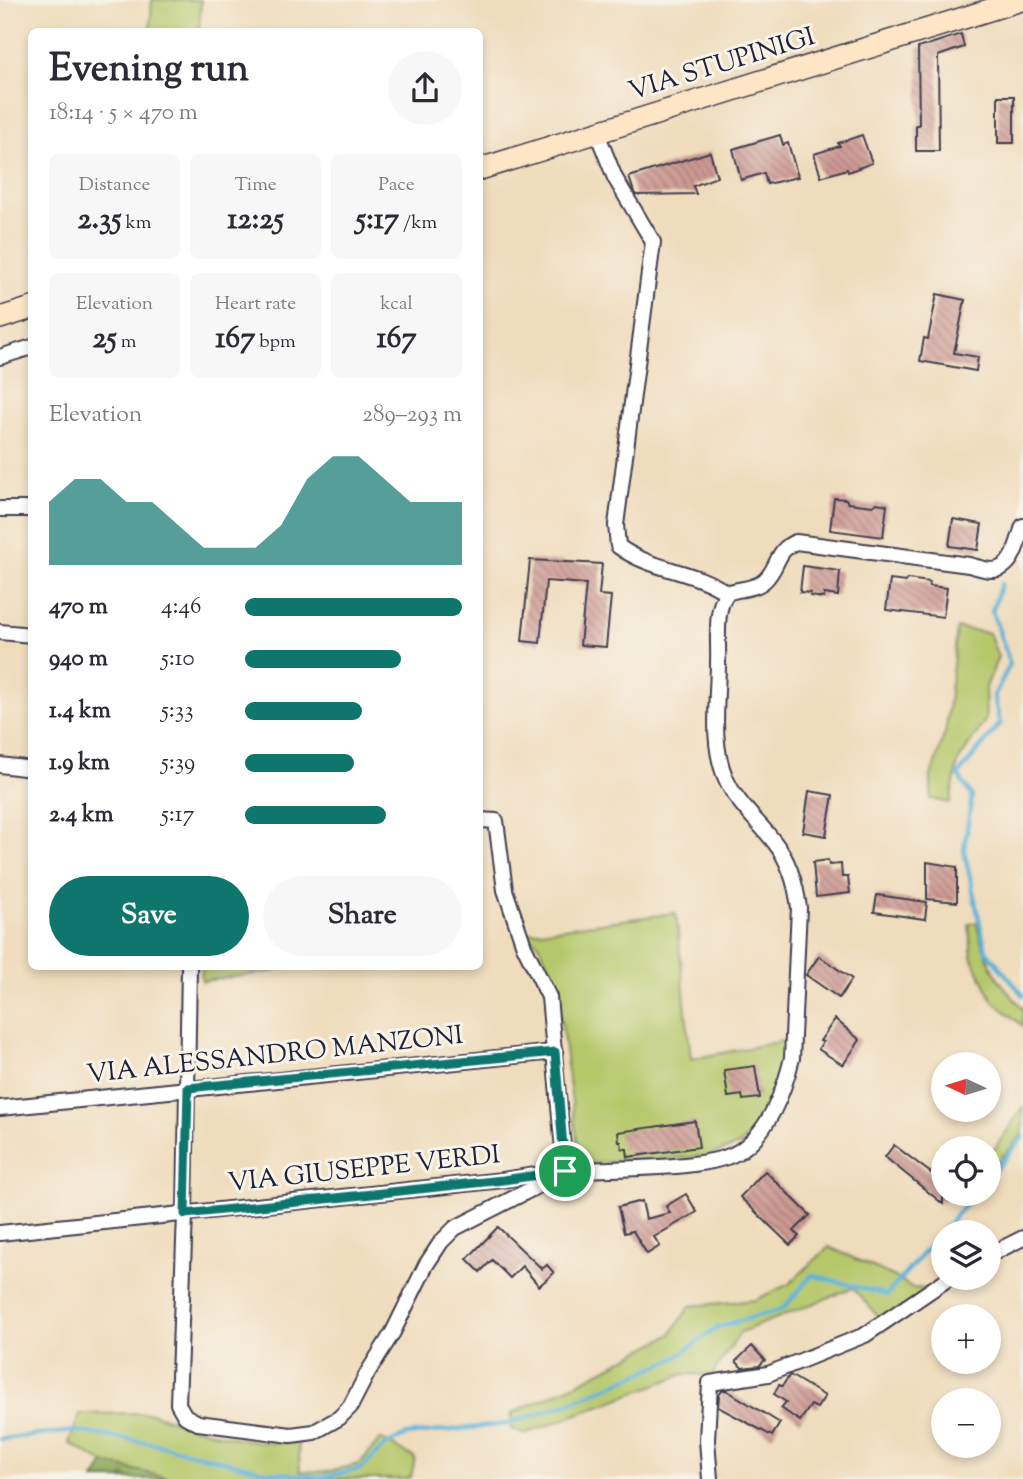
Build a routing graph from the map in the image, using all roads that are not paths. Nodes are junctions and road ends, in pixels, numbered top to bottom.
1 (1021, 0) edge
2 (597, 133) junction
3 (483, 168) edge
4 (28, 309) edge
5 (0, 318) edge
6 (28, 348) edge
7 (0, 357) edge
8 (0, 509) edge
9 (28, 509) edge
10 (1023, 526) edge
11 (727, 593) junction
12 (0, 632) edge
13 (28, 635) edge
14 (0, 765) edge
15 (28, 768) edge
16 (483, 820) edge
17 (190, 970) edge
18 (555, 1052) junction
19 (188, 1088) junction
20 (0, 1108) edge
21 (565, 1171) junction
22 (185, 1214) junction
23 (0, 1233) edge
24 (1023, 1238) edge
25 (1001, 1249) edge
26 (931, 1290) edge
27 (710, 1479) edge

1 - 2 street, VIA STUPINIGI
2 - 3 street, VIA STUPINIGI
2 - 11 street
4 - 5 street
6 - 7 street
8 - 9 street
10 - 11 street
11 - 21 street, VIA GIUSEPPE VERDI
12 - 13 street
14 - 15 street
16 - 18 street
17 - 19 street
18 - 19 street, VIA ALESSANDRO MANZONI
18 - 21 street
19 - 20 street, VIA ALESSANDRO MANZONI
19 - 22 street
21 - 22 street, VIA GIUSEPPE VERDI
21 - 22 street
22 - 23 street, VIA GIUSEPPE VERDI
24 - 25 street
26 - 27 street

